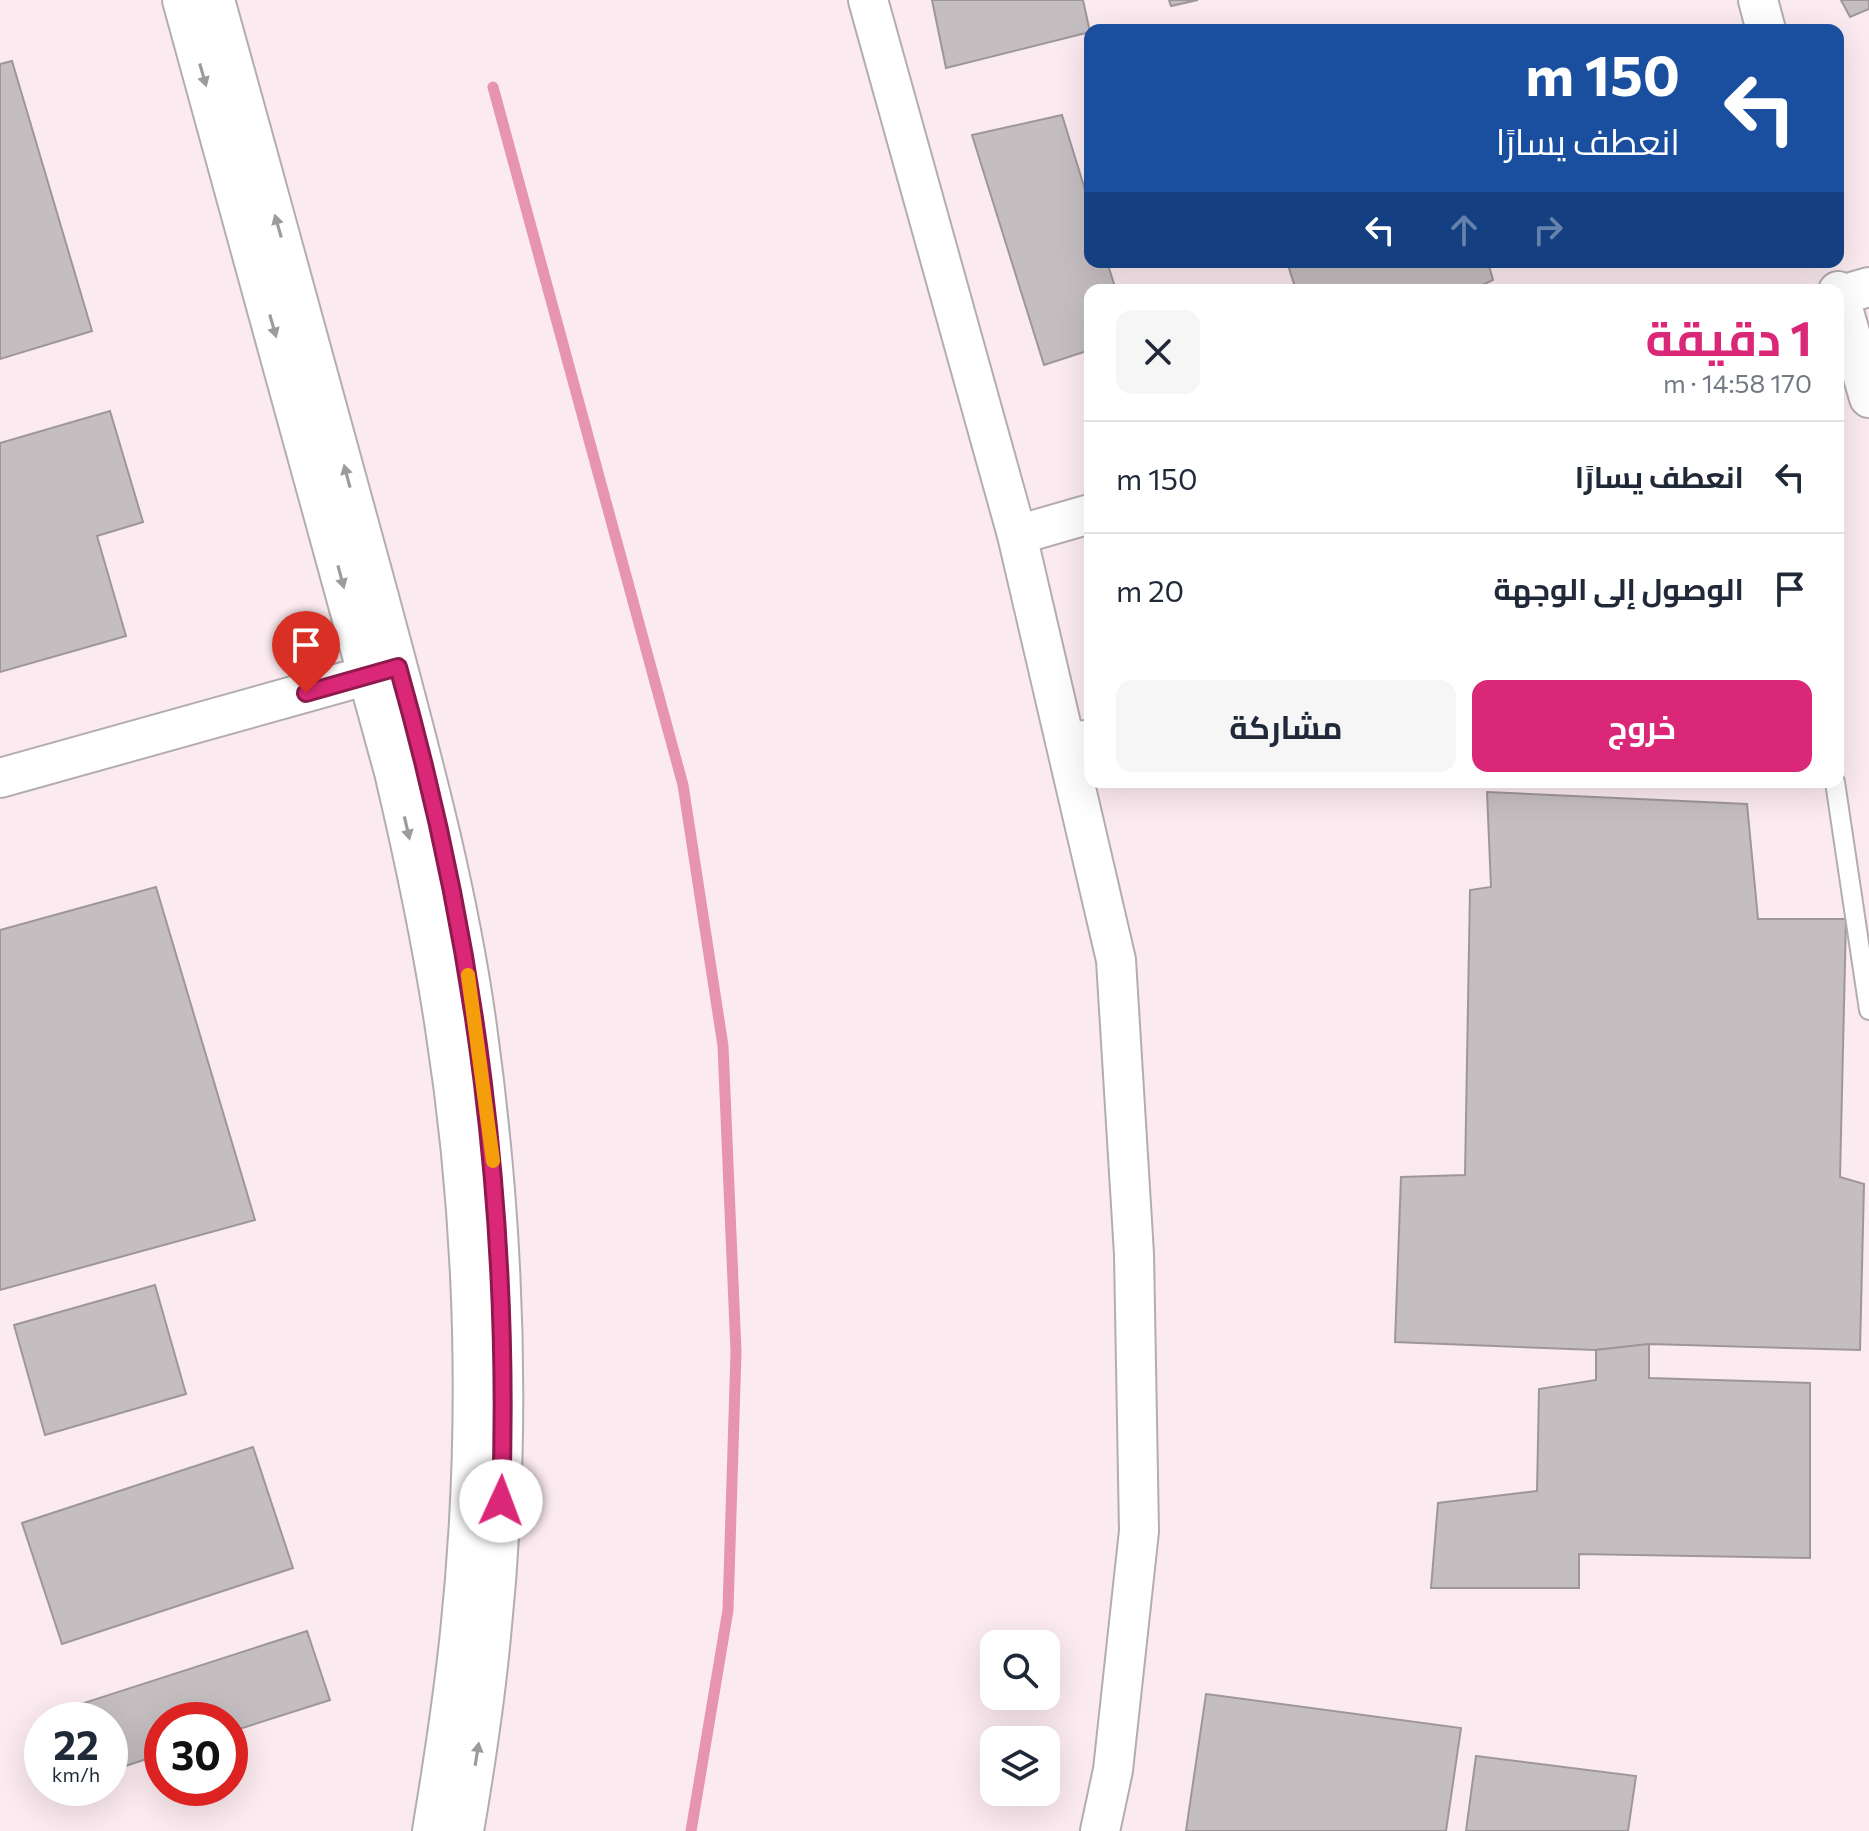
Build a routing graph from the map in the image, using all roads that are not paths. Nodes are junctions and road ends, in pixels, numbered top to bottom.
1 (182, 0) edge
2 (215, 0) edge
3 (868, 0) edge
4 (1758, 0) edge
5 (1764, 24) edge
6 (232, 119) junction
7 (1844, 295) edge
8 (1869, 398) edge
9 (1084, 516) edge
10 (1017, 535) junction
11 (383, 671) junction
12 (1076, 731) edge
13 (1084, 777) edge
14 (0, 778) edge
15 (1086, 788) edge
16 (1836, 788) edge
17 (1869, 1010) edge
18 (488, 1421) junction
19 (432, 1831) edge
20 (464, 1831) edge
21 (1100, 1831) edge

1 -> 6 street
2 - 6 street
3 - 10 street
4 - 5 street
6 - 11 street
7 - 8 street
9 - 10 street
10 - 12 street
11 - 14 street
11 - 18 street
12 - 13 street
15 - 21 street
16 - 17 lane
18 - 19 street
20 -> 18 street

